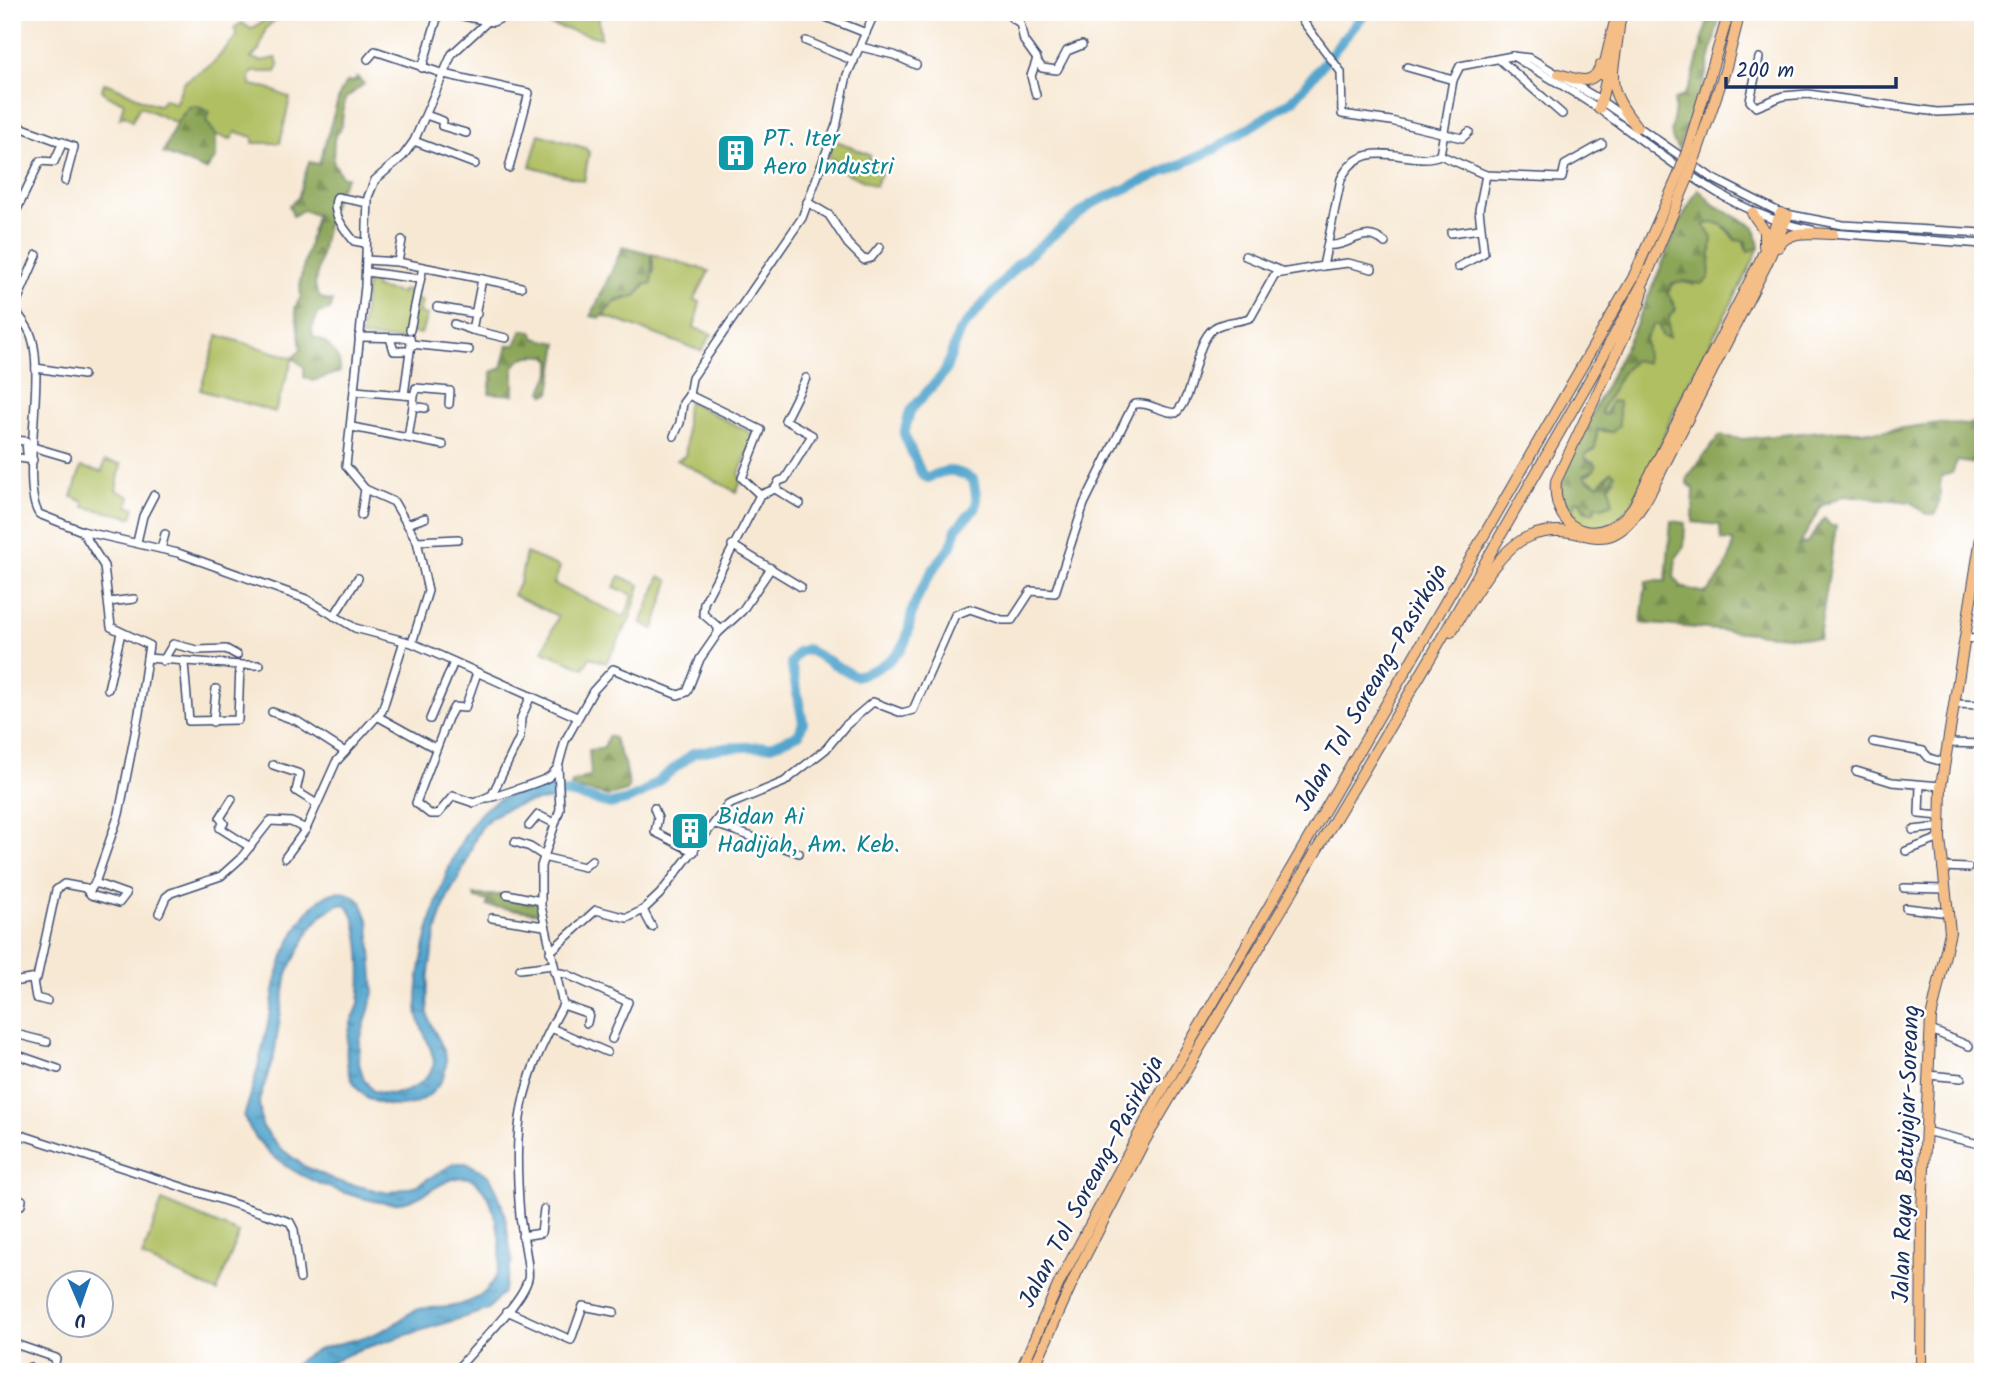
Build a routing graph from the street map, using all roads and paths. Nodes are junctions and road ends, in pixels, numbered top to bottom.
1 (441, 12) edge
2 (515, 12) edge
3 (813, 12) edge
4 (875, 12) edge
5 (1010, 12) edge
6 (1303, 12) edge
7 (1617, 12) edge
8 (1622, 12) edge
9 (1729, 12) edge
10 (1740, 12) edge
11 (487, 22) junction
12 (1619, 26) junction
13 (866, 33) junction
14 (806, 41) dead end
15 (1610, 44) junction
16 (1082, 45) dead end
17 (861, 47) junction
18 (1512, 56) junction
19 (1759, 58) dead end
20 (368, 59) dead end
21 (1499, 59) junction
22 (854, 61) junction
23 (1037, 61) junction
24 (916, 65) dead end
25 (1407, 67) dead end
26 (422, 68) junction
27 (444, 74) junction
28 (1559, 75) junction
29 (1453, 80) junction
30 (1036, 95) dead end
31 (1598, 104) junction
32 (1983, 110) edge
33 (1562, 114) dead end
34 (426, 115) junction
35 (12, 124) edge
36 (1637, 127) junction
37 (1446, 132) junction
38 (1469, 132) dead end
39 (466, 133) dead end
40 (414, 141) junction
41 (63, 142) junction
42 (1602, 144) dead end
43 (1691, 153) junction
44 (1440, 155) junction
45 (475, 164) dead end
46 (509, 168) dead end
47 (1486, 175) junction
48 (1683, 176) junction
49 (65, 181) dead end
50 (807, 202) junction
51 (368, 203) junction
52 (1752, 213) junction
53 (1783, 219) junction
54 (12, 220) edge
55 (1480, 229) junction
56 (1451, 233) dead end
57 (1983, 233) edge
58 (1833, 234) junction
59 (402, 240) dead end
60 (365, 243) junction
61 (1385, 243) dead end
62 (1983, 244) edge
63 (1328, 245) junction
64 (880, 247) dead end
65 (37, 255) dead end
66 (1245, 256) dead end
67 (366, 260) junction
68 (398, 262) junction
69 (1763, 264) junction
70 (1323, 266) junction
71 (423, 267) junction
72 (1458, 267) dead end
73 (1372, 269) dead end
74 (1281, 271) junction
75 (366, 272) junction
76 (420, 279) junction
77 (482, 279) junction
78 (1645, 279) junction
79 (522, 287) dead end
80 (13, 307) edge
81 (436, 307) dead end
82 (477, 314) junction
83 (454, 324) dead end
84 (410, 330) dead end
85 (472, 330) junction
86 (359, 337) junction
87 (390, 338) junction
88 (506, 338) dead end
89 (410, 348) junction
90 (469, 350) dead end
91 (36, 368) junction
92 (83, 375) dead end
93 (806, 378) dead end
94 (355, 391) junction
95 (404, 395) junction
96 (690, 395) junction
97 (414, 396) junction
98 (449, 404) dead end
99 (413, 406) junction
100 (425, 408) dead end
101 (352, 427) junction
102 (674, 436) dead end
103 (408, 438) junction
104 (12, 440) edge
105 (443, 445) dead end
106 (31, 453) junction
107 (12, 457) edge
108 (67, 457) dead end
109 (365, 489) junction
110 (775, 489) junction
111 (154, 495) dead end
112 (760, 495) junction
113 (800, 504) dead end
114 (361, 515) dead end
115 (425, 518) dead end
116 (407, 524) junction
117 (1983, 525) edge
118 (82, 531) junction
119 (166, 534) dead end
120 (458, 539) dead end
121 (416, 541) junction
122 (137, 542) junction
123 (733, 545) junction
124 (161, 549) junction
125 (771, 568) junction
126 (358, 578) dead end
127 (801, 587) dead end
128 (134, 599) dead end
129 (109, 602) junction
130 (338, 618) junction
131 (121, 633) junction
132 (718, 633) junction
133 (1965, 638) junction
134 (1983, 640) edge
135 (408, 642) junction
136 (237, 654) dead end
137 (1431, 657) junction
138 (147, 658) junction
139 (163, 660) junction
140 (454, 662) junction
141 (184, 663) junction
142 (240, 665) junction
143 (260, 665) dead end
144 (477, 673) junction
145 (216, 689) dead end
146 (108, 690) dead end
147 (531, 696) junction
148 (1959, 704) junction
149 (1978, 704) edge
150 (272, 712) dead end
151 (377, 716) junction
152 (577, 717) junction
153 (430, 719) dead end
154 (213, 722) junction
155 (1872, 743) dead end
156 (1948, 743) junction
157 (1983, 744) edge
158 (435, 748) junction
159 (345, 752) junction
160 (1943, 762) junction
161 (273, 765) dead end
162 (558, 767) junction
163 (1856, 771) dead end
164 (1920, 785) junction
165 (1941, 786) junction
166 (488, 798) junction
167 (232, 799) dead end
168 (317, 804) junction
169 (654, 808) dead end
170 (1941, 816) junction
171 (554, 823) junction
172 (715, 824) junction
173 (529, 825) dead end
174 (306, 829) junction
175 (1913, 830) dead end
176 (1940, 833) junction
177 (515, 842) dead end
178 (250, 847) junction
179 (1906, 851) dead end
180 (694, 852) junction
181 (799, 853) dead end
182 (544, 856) junction
183 (285, 858) dead end
184 (592, 860) dead end
185 (1942, 867) junction
186 (1968, 868) dead end
187 (95, 883) junction
188 (85, 888) junction
189 (1904, 888) dead end
190 (1944, 889) junction
191 (507, 894) dead end
192 (541, 901) junction
193 (1906, 908) dead end
194 (643, 910) junction
195 (159, 913) dead end
196 (1949, 913) junction
197 (492, 918) dead end
198 (544, 926) junction
199 (652, 927) dead end
200 (550, 952) junction
201 (520, 969) dead end
202 (554, 969) junction
203 (33, 981) junction
204 (12, 982) edge
205 (47, 1001) dead end
206 (563, 1005) junction
207 (587, 1023) dead end
208 (551, 1028) junction
209 (1931, 1030) junction
210 (12, 1033) edge
211 (612, 1039) dead end
212 (47, 1042) dead end
213 (1969, 1046) dead end
214 (607, 1052) dead end
215 (12, 1053) edge
216 (58, 1069) dead end
217 (1928, 1075) junction
218 (1961, 1078) dead end
219 (1925, 1131) junction
220 (12, 1132) edge
221 (1979, 1144) dead end
222 (22, 1200) dead end
223 (12, 1207) edge
224 (544, 1209) dead end
225 (522, 1236) junction
226 (300, 1279) dead end
227 (507, 1311) junction
228 (614, 1312) dead end
229 (12, 1343) edge
230 (457, 1369) edge
231 (52, 1372) edge
232 (467, 1372) edge
233 (1020, 1372) edge
234 (1032, 1372) edge
235 (1921, 1372) edge

1 - 11 street
1 - 26 street
2 - 11 street
3 - 13 street
4 - 13 street
5 - 23 street
6 - 37 street
7 - 15 highway
8 - 12 highway
9 - 43 highway, Jalan Tol Soreang–Pasirkoja
10 - 43 highway, Jalan Tol Soreang–Pasirkoja
11 - 27 street
12 - 31 highway
12 - 36 highway
13 - 17 street
14 - 22 street
15 - 28 highway
15 - 31 highway
16 - 23 street
17 - 22 street
17 - 24 street
18 - 21 street
18 - 28 street
18 - 31 street
19 - 32 street
20 - 26 street
21 - 29 street
21 - 33 street
22 - 50 street
23 - 30 street
25 - 29 street
26 - 27 street
27 - 34 street
27 - 46 street
28 - 31 street
29 - 37 street
31 - 36 street
31 - 52 street
34 - 39 street
34 - 40 street
35 - 41 street
36 - 53 street
37 - 38 street
37 - 44 street
40 - 45 street
40 - 51 street
41 - 49 street
41 - 54 street
42 - 47 street
43 - 48 highway, Jalan Tol Soreang–Pasirkoja, bridge
44 - 47 street
44 - 63 street
47 - 55 street
48 - 78 highway, Jalan Tol Soreang–Pasirkoja
48 - 233 highway, Jalan Tol Soreang–Pasirkoja
50 - 64 street
50 - 96 street
51 - 60 street
51 - 60 street
52 - 53 street
52 - 69 highway
53 - 57 street
53 - 58 street
53 - 69 highway
55 - 56 street
55 - 72 street
58 - 62 street
58 - 69 highway
59 - 68 street
60 - 67 street
61 - 63 street
63 - 70 street
65 - 80 street
66 - 74 street
67 - 68 street
67 - 75 street
68 - 71 street
69 - 78 highway
69 - 137 highway
70 - 73 street
70 - 74 street
71 - 76 street
71 - 77 street
74 - 172 street
75 - 76 street
75 - 86 street
76 - 84 street
77 - 79 street
77 - 82 street
78 - 137 highway, Jalan Tol Soreang–Pasirkoja
80 - 91 street
81 - 82 street
82 - 85 street
83 - 85 street
85 - 88 street
86 - 87 street
86 - 94 street
87 - 89 street
87 - 89 street
89 - 90 street
89 - 95 street
91 - 92 street
91 - 106 street
93 - 110 street
94 - 95 street
94 - 101 street
95 - 97 street
96 - 102 street
96 - 112 street
97 - 98 street
97 - 99 street
99 - 100 street
99 - 103 street
101 - 103 street
101 - 109 street
103 - 105 street
104 - 106 street
106 - 107 street
106 - 108 street
106 - 118 street
109 - 114 street
109 - 116 street
110 - 112 street
110 - 113 street
111 - 122 street
112 - 123 street
115 - 116 street
116 - 121 street
117 - 133 highway, Jalan Raya Batujajar-Soreang
118 - 122 street
118 - 129 street
119 - 124 street
120 - 121 street
121 - 135 street
122 - 124 street
123 - 125 street
123 - 132 street
124 - 130 street
125 - 127 street
125 - 132 street
126 - 130 street
128 - 129 street
129 - 131 street
130 - 135 street
131 - 138 street
131 - 146 street
132 - 152 street
133 - 134 street
133 - 148 highway, Jalan Raya Batujajar-Soreang
135 - 140 street
135 - 151 street
136 - 139 street
137 - 234 highway, Jalan Tol Soreang–Pasirkoja
138 - 139 street
138 - 187 street
139 - 141 street
140 - 144 street
140 - 153 street
141 - 142 street
141 - 154 street
142 - 143 street
142 - 154 street
144 - 147 street
144 - 158 street
145 - 154 street
147 - 152 street
147 - 166 street
148 - 149 street
148 - 156 highway, Jalan Raya Batujajar-Soreang
150 - 159 street
151 - 158 street
151 - 159 street
152 - 162 street
155 - 160 street
156 - 157 street
156 - 160 highway, Jalan Raya Batujajar-Soreang
158 - 166 street
159 - 168 street
160 - 165 highway, Jalan Raya Batujajar-Soreang
161 - 168 street
162 - 166 street
162 - 171 street
163 - 164 street
164 - 165 street
164 - 170 street
165 - 170 highway, Jalan Raya Batujajar-Soreang
167 - 178 street
168 - 174 street
169 - 180 street
170 - 176 highway, Jalan Raya Batujajar-Soreang
171 - 173 street
171 - 182 street
172 - 180 street
172 - 181 street
174 - 178 street
174 - 183 street
175 - 176 street
176 - 179 street
176 - 185 highway, Jalan Raya Batujajar-Soreang
177 - 182 street
178 - 195 street
180 - 194 street
182 - 184 street
182 - 192 street
185 - 186 street
185 - 190 highway, Jalan Raya Batujajar-Soreang
187 - 188 street
187 - 188 street
188 - 203 street
189 - 190 street
190 - 196 highway, Jalan Raya Batujajar-Soreang
191 - 192 street
192 - 198 street
193 - 196 street
194 - 199 street
194 - 200 street
196 - 209 highway, Jalan Raya Batujajar-Soreang
197 - 198 street
198 - 200 street
200 - 202 street
201 - 202 street
202 - 206 street
202 - 211 street
203 - 204 street
203 - 205 street
206 - 207 street
206 - 208 street
208 - 214 street
208 - 225 street
209 - 213 street
209 - 217 highway, Jalan Raya Batujajar-Soreang
210 - 212 street
215 - 216 street
217 - 218 street
217 - 219 highway, Jalan Raya Batujajar-Soreang
219 - 221 street
219 - 235 highway, Jalan Raya Batujajar-Soreang
220 - 226 street
222 - 223 street
224 - 225 street
225 - 227 street
227 - 228 street
227 - 230 street
229 - 231 street
230 - 232 street

